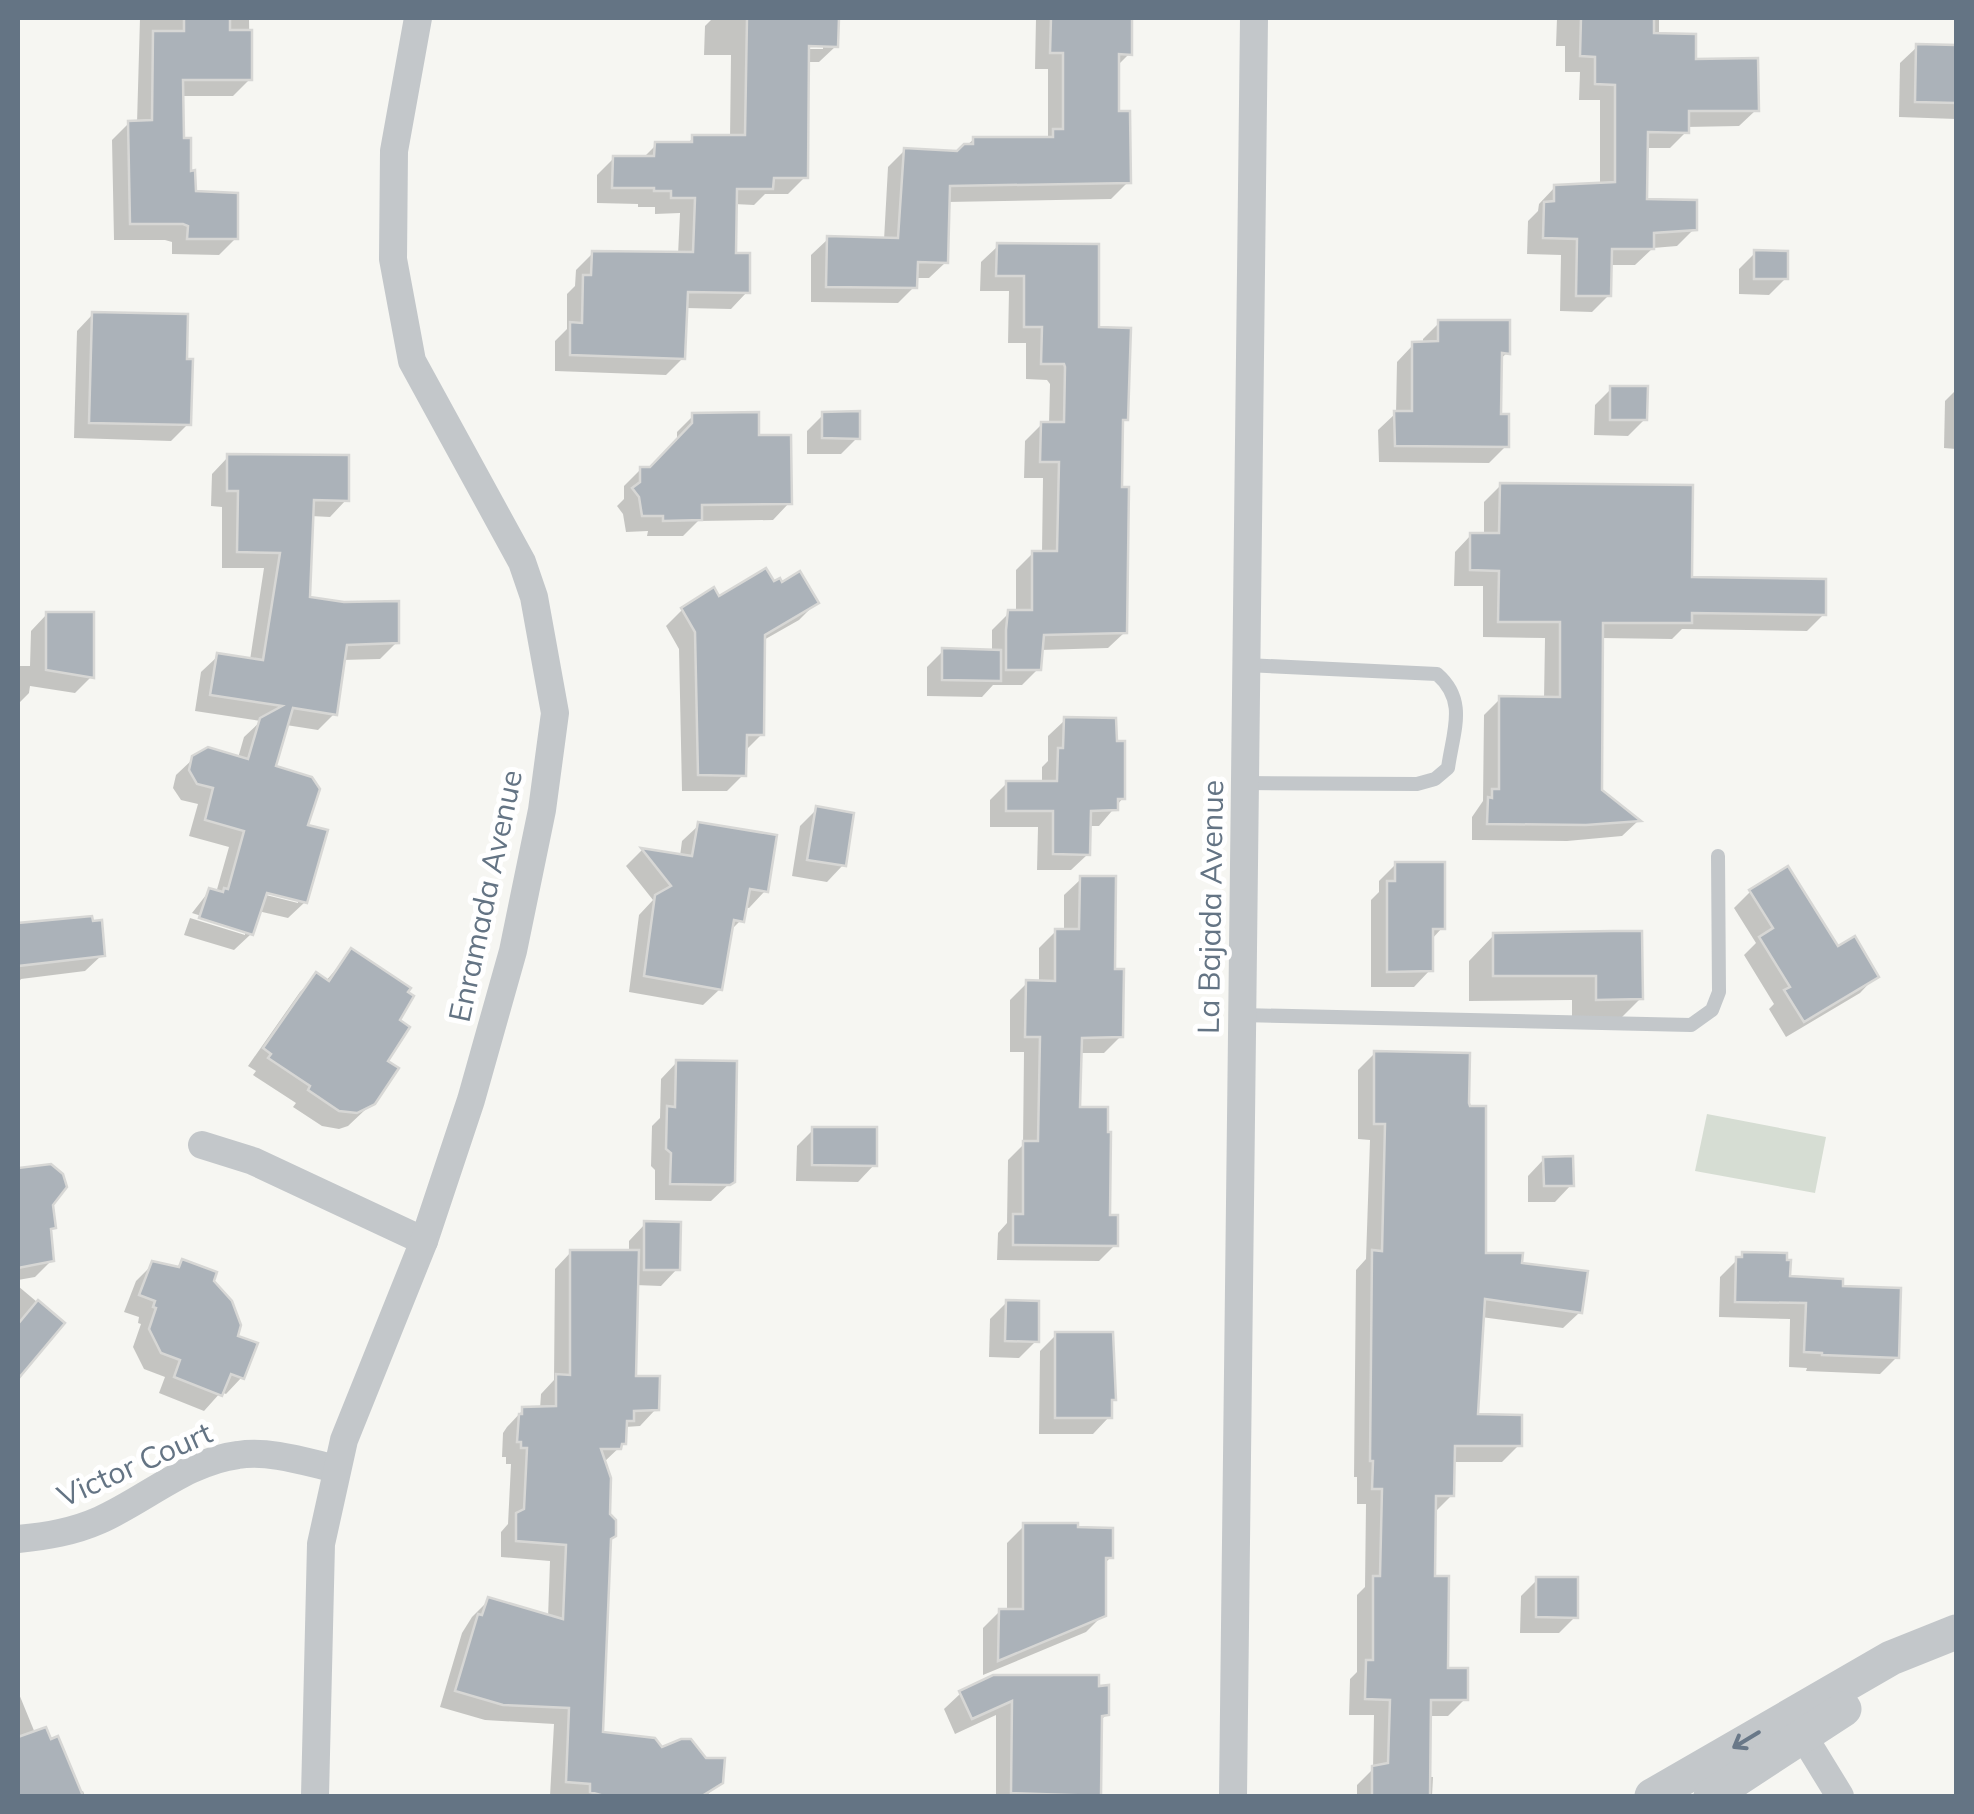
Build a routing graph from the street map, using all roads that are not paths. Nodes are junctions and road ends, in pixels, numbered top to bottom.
1 (418, 18) edge
2 (1254, 18) edge
3 (1246, 665) junction
4 (1245, 783) junction
5 (1718, 856) dead end
6 (1242, 1015) junction
7 (202, 1145) dead end
8 (424, 1241) junction
9 (337, 1470) junction
10 (18, 1539) edge
11 (1956, 1632) edge
12 (1956, 1656) edge
13 (1796, 1725) junction
14 (315, 1796) edge
15 (1233, 1796) edge
16 (1652, 1796) edge
17 (1711, 1796) edge
18 (1840, 1796) edge

1 - 8 street, Enramada Avenue
2 - 3 street, La Bajada Avenue
3 - 4 street, La Bajada Avenue
3 - 4 lane
4 - 6 street, La Bajada Avenue
5 - 6 lane
6 - 15 street, La Bajada Avenue
7 - 8 street
8 - 9 street, Enramada Avenue
9 - 10 street, Victor Court
9 - 14 street, Enramada Avenue
11 - 13 street
12 - 13 street
13 -> 16 street
13 - 17 street
13 - 18 street

